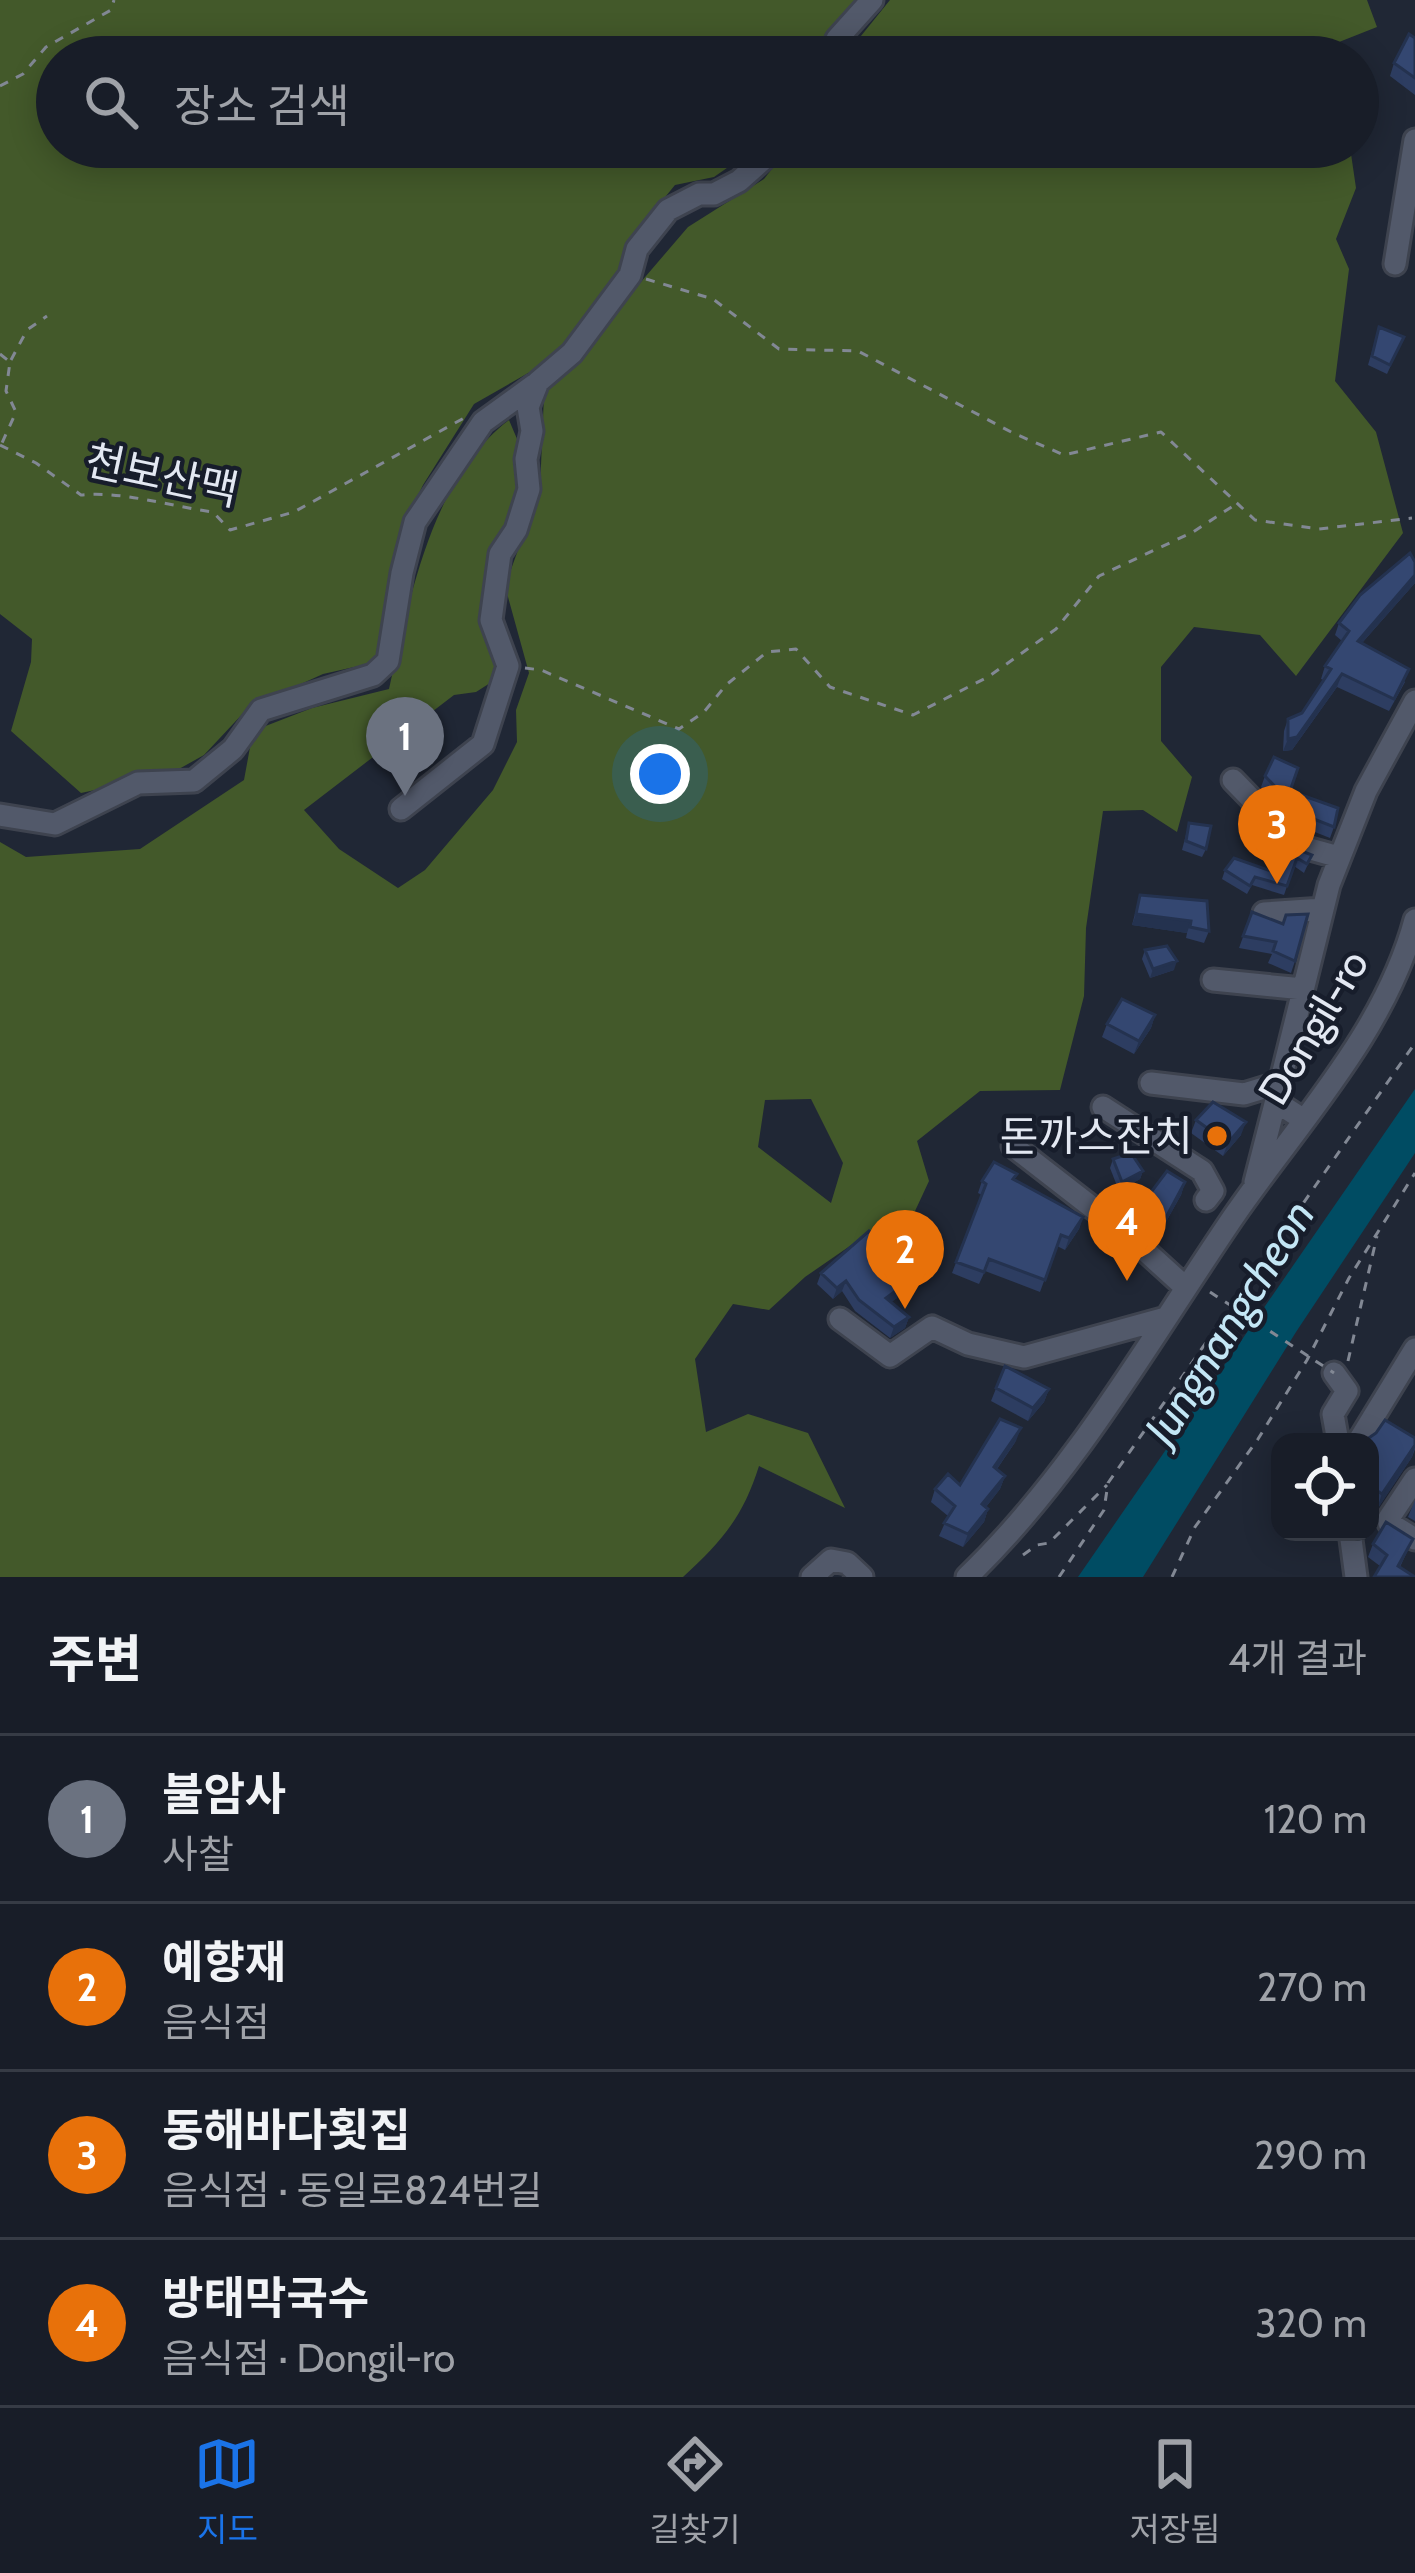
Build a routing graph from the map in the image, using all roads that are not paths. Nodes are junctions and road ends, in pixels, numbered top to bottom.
1 (872, 0) edge
2 (840, 36) edge
3 (1415, 140) edge
4 (754, 168) edge
5 (1396, 265) dead end
6 (538, 382) junction
7 (1415, 701) edge
8 (1233, 780) dead end
9 (400, 809) dead end
10 (0, 814) edge
11 (1339, 857) junction
12 (1323, 909) junction
13 (1264, 913) edge
14 (1415, 920) edge
15 (1213, 980) dead end
16 (1303, 989) junction
17 (1151, 1083) dead end
18 (1279, 1089) junction
19 (1103, 1107) dead end
20 (1304, 1120) junction
21 (1013, 1146) dead end
22 (1253, 1190) junction
23 (1239, 1210) junction
24 (1200, 1289) junction
25 (1166, 1318) junction
26 (840, 1319) dead end
27 (1415, 1349) edge
28 (1338, 1376) road end
29 (1406, 1384) edge
30 (1336, 1433) edge
31 (1365, 1433) edge
32 (1415, 1479) edge
33 (1415, 1539) edge
34 (1351, 1541) edge
35 (812, 1577) edge
36 (862, 1577) edge
37 (967, 1577) edge
38 (1357, 1577) edge

1 - 2 street
3 - 5 street
4 - 6 street
6 - 9 street
6 - 10 street
7 - 11 street
8 - 11 street
11 - 12 street
12 - 13 street
12 - 16 street
14 - 20 street, Dongil-ro
15 - 16 street
16 - 18 street
17 - 18 street
18 - 20 street
18 - 22 street
19 - 23 street
20 - 22 street, Dongil-ro
21 - 24 street
22 - 23 street, Dongil-ro
23 - 24 street, Dongil-ro
24 - 25 street, Dongil-ro
25 - 26 street
25 - 37 street, Dongil-ro
27 - 29 street
28 - 30 street
29 - 31 street
32 - 33 street
34 - 38 street
35 - 36 street

